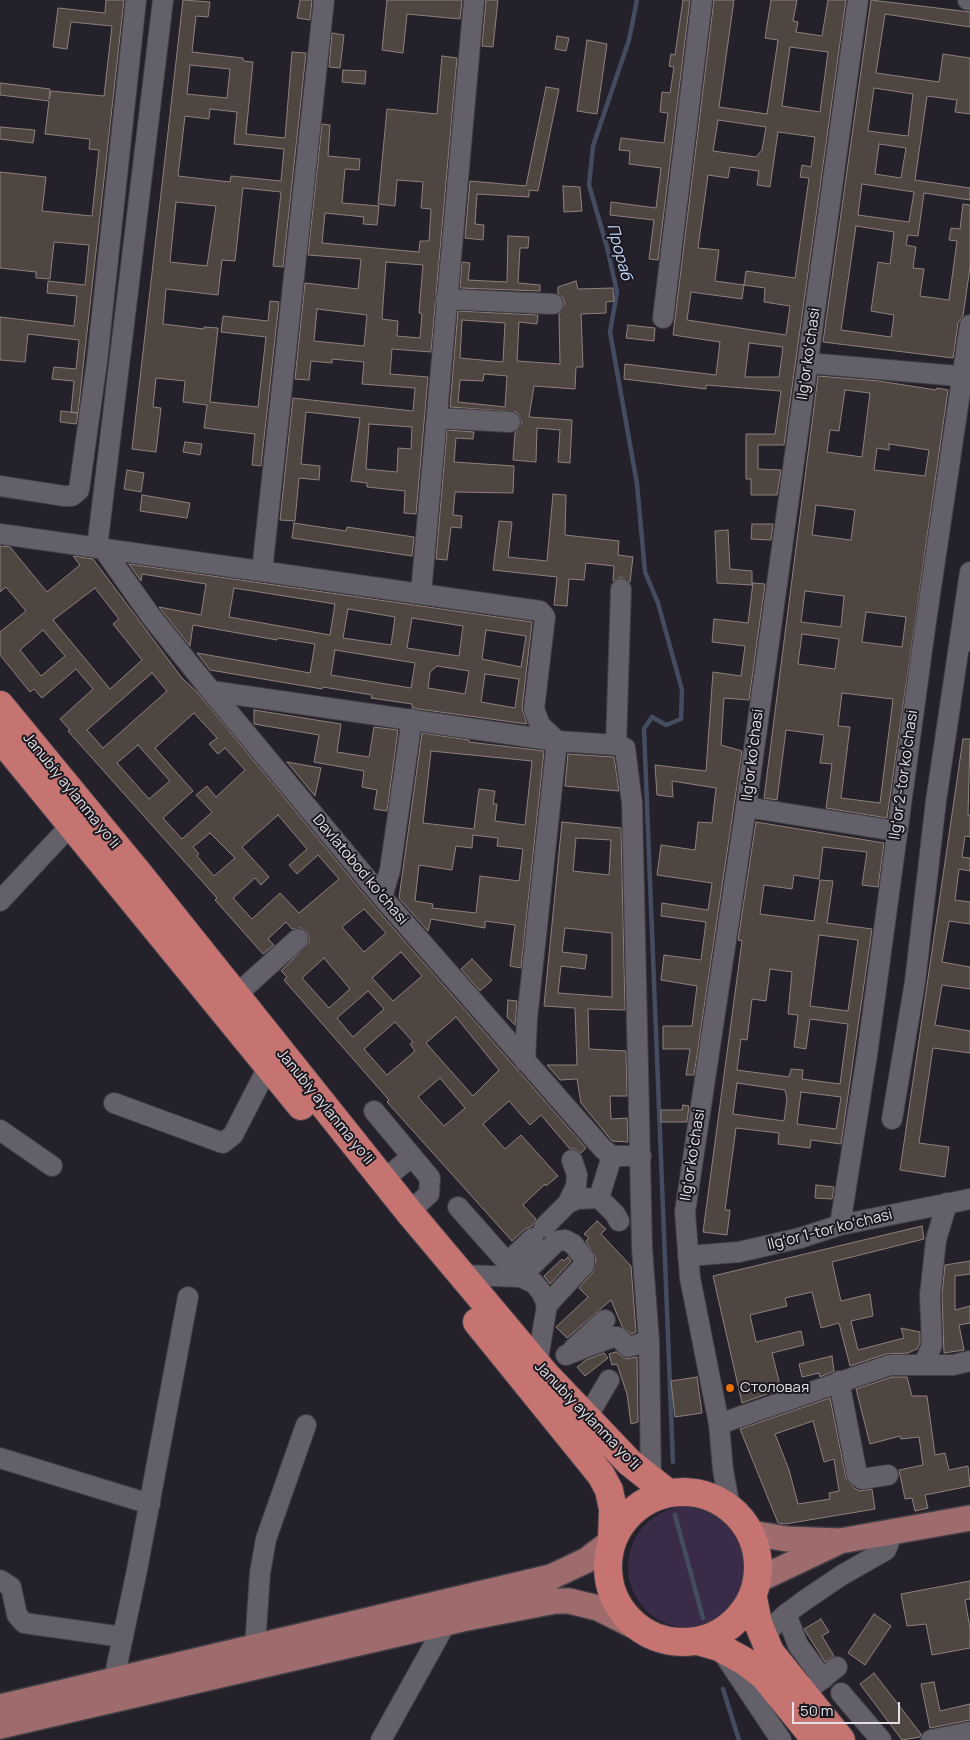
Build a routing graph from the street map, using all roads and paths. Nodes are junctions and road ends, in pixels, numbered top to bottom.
1 (136, 0) edge
2 (163, 0) edge
3 (324, 0) edge
4 (474, 0) edge
5 (702, 0) edge
6 (858, 0) edge
7 (446, 299) junction
8 (553, 304) dead end
9 (663, 318) dead end
10 (970, 325) edge
11 (97, 361) junction
12 (808, 363) junction
13 (118, 366) junction
14 (966, 376) edge
15 (437, 418) junction
16 (510, 422) dead end
17 (0, 486) edge
18 (0, 534) edge
19 (100, 549) junction
20 (262, 570) junction
21 (970, 572) edge
22 (621, 589) dead end
23 (421, 593) junction
24 (965, 640) edge
25 (211, 691) junction
26 (0, 705) edge
27 (412, 719) junction
28 (0, 738) edge
29 (557, 741) junction
30 (616, 745) junction
31 (746, 807) junction
32 (71, 825) junction
33 (896, 831) junction
34 (382, 897) junction
35 (0, 901) edge
36 (298, 939) dead end
37 (236, 995) junction
38 (525, 1061) junction
39 (268, 1067) junction
40 (114, 1102) dead end
41 (374, 1111) dead end
42 (892, 1120) dead end
43 (0, 1130) edge
44 (412, 1156) junction
45 (612, 1156) junction
46 (641, 1156) junction
47 (572, 1160) dead end
48 (52, 1166) dead end
49 (384, 1180) junction
50 (599, 1198) junction
51 (970, 1199) edge
52 (568, 1203) junction
53 (947, 1203) junction
54 (458, 1207) dead end
55 (409, 1212) junction
56 (619, 1221) dead end
57 (840, 1225) junction
58 (688, 1256) junction
59 (514, 1270) junction
60 (462, 1275) junction
61 (188, 1296) dead end
62 (547, 1306) junction
63 (605, 1320) dead end
64 (649, 1341) junction
65 (566, 1355) junction
66 (970, 1361) edge
67 (924, 1364) junction
68 (542, 1370) junction
69 (609, 1380) dead end
70 (840, 1381) junction
71 (586, 1418) junction
72 (719, 1424) junction
73 (306, 1425) dead end
74 (0, 1458) edge
75 (888, 1475) dead end
76 (659, 1486) junction
77 (150, 1504) junction
78 (730, 1508) junction
79 (970, 1518) edge
80 (751, 1534) junction
81 (887, 1534) junction
82 (612, 1540) junction
83 (840, 1541) junction
84 (0, 1580) edge
85 (755, 1589) junction
86 (786, 1614) junction
87 (446, 1623) junction
88 (638, 1628) junction
89 (763, 1636) junction
90 (123, 1637) junction
91 (709, 1644) junction
92 (254, 1646) junction
93 (114, 1678) junction
94 (821, 1680) junction
95 (841, 1693) dead end
96 (0, 1707) edge
97 (0, 1726) edge
98 (970, 1732) edge
99 (381, 1740) edge
100 (781, 1740) edge
101 (816, 1740) edge
102 (841, 1740) edge
103 (881, 1740) edge
104 (931, 1740) edge

1 - 11 street
2 - 13 street
3 - 20 street
4 - 7 street
5 - 9 street
6 - 12 street, Ilgʻor koʻchasi
7 - 8 street
7 - 15 street
10 - 14 street, Ilgʻor 2-tor koʻchasi
11 - 13 street
11 - 17 street
12 - 14 street
12 - 31 street, Ilgʻor koʻchasi
13 - 19 street
14 - 33 street, Ilgʻor 2-tor koʻchasi
15 - 16 street
15 - 23 street
18 - 19 street
19 - 20 street
19 - 25 street, Davlatobod koʻchasi
20 - 23 street
21 - 24 street
22 - 30 street
23 - 29 street
24 - 42 street
25 - 27 street
25 - 34 street, Davlatobod koʻchasi
26 - 37 highway, Janubiy aylanma yoʻli
27 - 29 street
27 - 34 street
28 - 32 highway, Janubiy aylanma yoʻli
29 - 30 street
29 - 38 street
30 - 46 street
31 - 33 street
31 - 58 street, Ilgʻor koʻchasi
32 - 35 street
32 - 39 highway, Janubiy aylanma yoʻli
33 - 57 street, Ilgʻor 2-tor koʻchasi
34 - 38 street, Davlatobod koʻchasi
36 - 37 street
37 - 49 highway, Janubiy aylanma yoʻli
38 - 45 street, Davlatobod koʻchasi
39 - 40 street
39 - 82 highway, Janubiy aylanma yoʻli
41 - 44 street
43 - 48 street
44 - 49 street
44 - 55 street
45 - 46 street
45 - 50 street
46 - 64 street
47 - 52 street
49 - 55 highway, Janubiy aylanma yoʻli
50 - 52 street
50 - 56 street
51 - 53 street, Ilgʻor 1-tor koʻchasi
52 - 59 street
53 - 57 street, Ilgʻor 1-tor koʻchasi
53 - 67 street
54 - 59 street
55 - 60 highway, Janubiy aylanma yoʻli
57 - 58 street, Ilgʻor 1-tor koʻchasi
58 - 72 street, Ilgʻor koʻchasi
59 - 60 street
59 - 62 street
59 - 62 street
60 - 68 highway, Janubiy aylanma yoʻli
61 - 77 street
62 - 68 street
63 - 65 street
64 - 65 street
64 - 76 street
65 - 68 street
66 - 67 street
67 - 70 street
68 - 71 highway, Janubiy aylanma yoʻli
69 - 71 street
70 - 72 street
70 - 75 street
71 - 76 highway, Janubiy aylanma yoʻli
72 - 78 street, Ilgʻor koʻchasi
73 - 92 street
74 - 77 street
76 - 78 highway
76 - 82 highway
77 - 90 street
78 - 80 highway
79 - 81 main road
80 - 83 main road
80 - 85 highway
81 - 83 main road
81 - 86 street
82 - 88 highway
82 - 92 main road
83 - 85 main road
84 - 90 street
85 - 89 highway
85 - 91 highway
86 - 89 street
86 - 94 street
87 - 88 main road
87 - 97 main road
87 - 99 street
88 - 91 highway
89 - 94 highway
90 - 93 street
91 - 100 street
91 - 101 highway
92 - 93 main road
93 - 96 main road
94 - 102 highway
95 - 103 street
98 - 104 street

